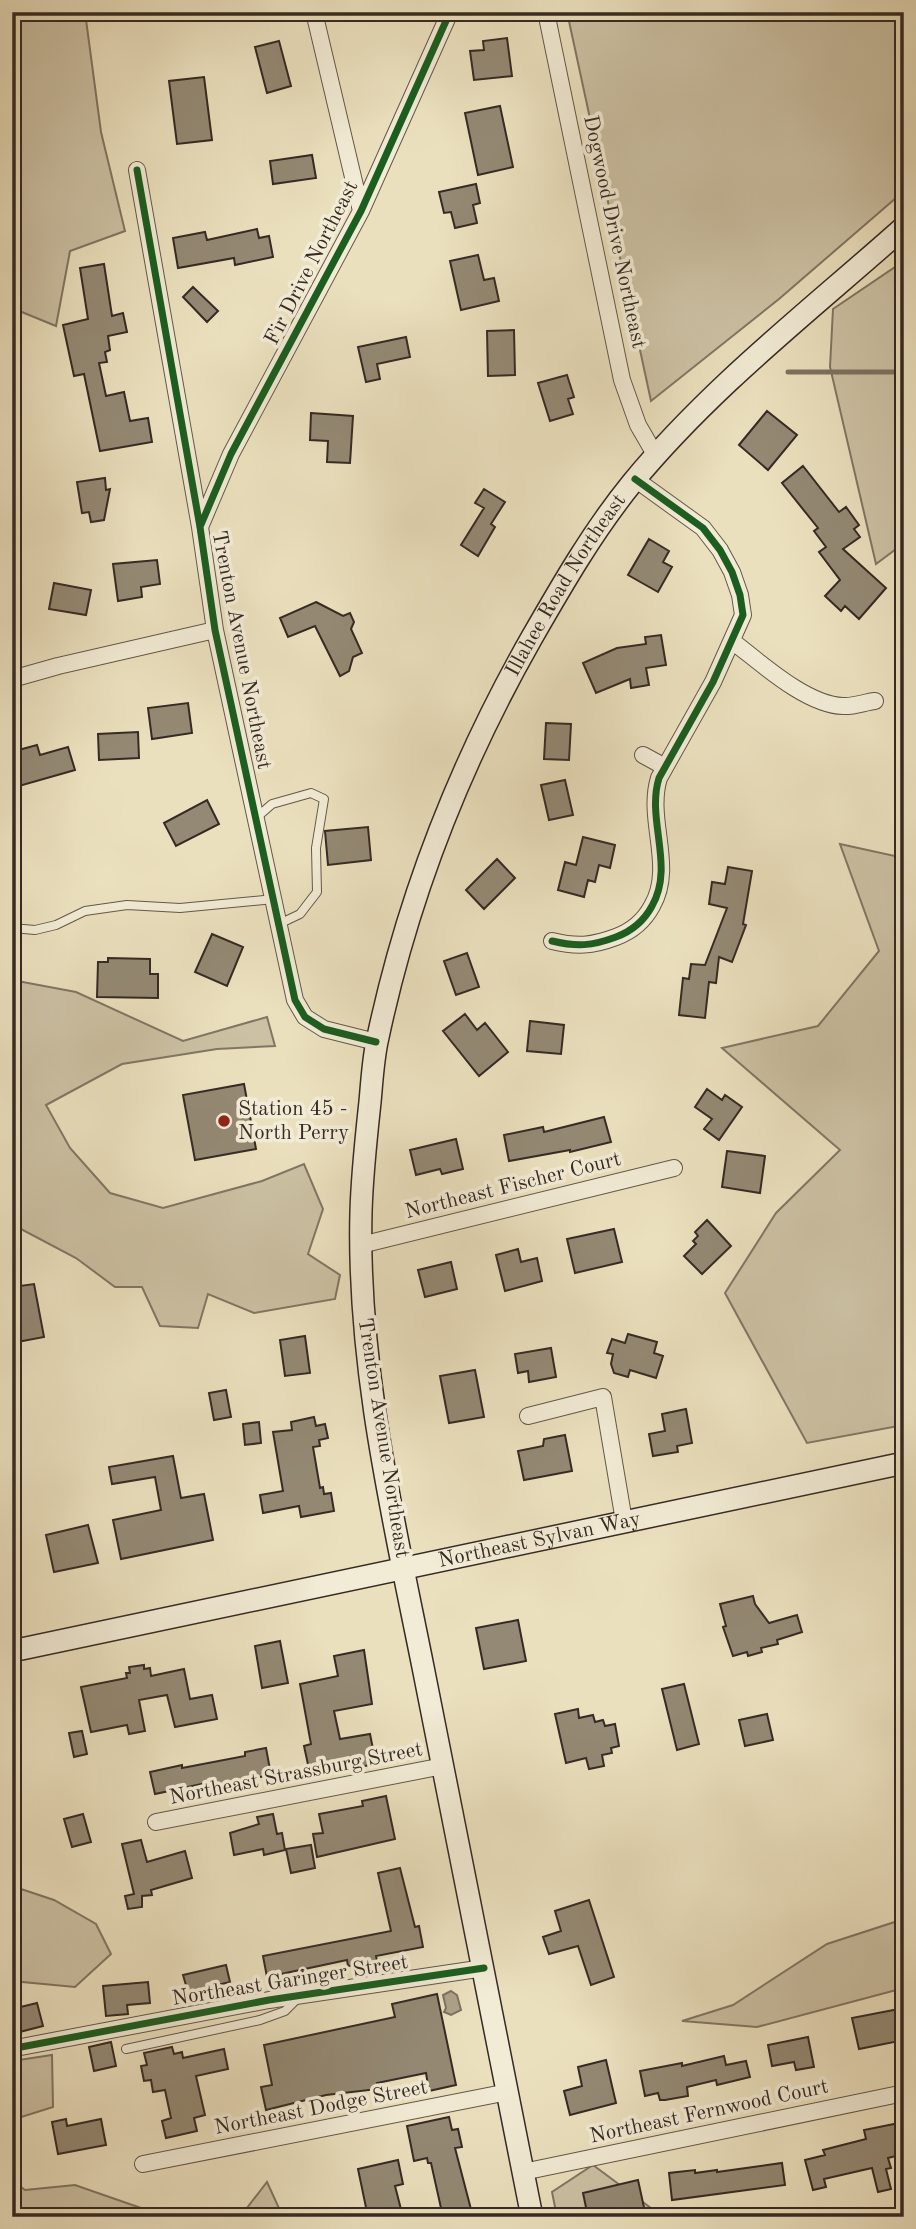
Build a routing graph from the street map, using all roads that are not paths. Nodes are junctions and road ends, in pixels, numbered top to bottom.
1 (314, 12) edge
2 (450, 12) edge
3 (546, 12) edge
4 (137, 170) dead end
5 (361, 211) junction
6 (904, 227) edge
7 (656, 456) junction
8 (635, 479) junction
9 (200, 527) junction
10 (215, 630) junction
11 (732, 641) junction
12 (12, 679) edge
13 (875, 701) dead end
14 (643, 755) dead end
15 (665, 767) junction
16 (256, 818) junction
17 (274, 899) junction
18 (279, 924) junction
19 (12, 928) edge
20 (552, 941) dead end
21 (376, 1042) junction
22 (674, 1168) dead end
23 (361, 1245) junction
24 (528, 1416) dead end
25 (904, 1463) edge
26 (624, 1521) junction
27 (403, 1567) junction
28 (12, 1651) edge
29 (443, 1766) junction
30 (156, 1822) dead end
31 (484, 1968) junction
32 (299, 1996) junction
33 (21, 2047) dead end
34 (126, 2049) dead end
35 (508, 2092) junction
36 (904, 2093) edge
37 (143, 2164) dead end
38 (523, 2172) junction
39 (532, 2217) edge

1 - 5 street
2 - 5 street, Fir Drive Northeast
3 - 7 street, Dogwood Drive Northeast
4 - 9 street, Trenton Avenue Northeast
5 - 9 street, Fir Drive Northeast
6 - 7 main road, Illahee Road Northeast
7 - 8 main road, Illahee Road Northeast
8 - 11 street
8 - 21 main road, Illahee Road Northeast
9 - 10 street, Trenton Avenue Northeast
10 - 12 street
10 - 16 street, Trenton Avenue Northeast
11 - 13 street
11 - 15 street
14 - 15 street
15 - 20 street
16 - 17 street, Trenton Avenue Northeast
16 - 18 lane
17 - 18 street, Trenton Avenue Northeast
17 - 19 lane
18 - 21 street, Trenton Avenue Northeast
21 - 23 main road, Trenton Avenue Northeast
22 - 23 street, Northeast Fischer Court
23 - 27 main road, Trenton Avenue Northeast
24 - 26 street
25 - 26 main road, Northeast Sylvan Way
26 - 27 main road, Northeast Sylvan Way
27 - 28 main road, Northeast Sylvan Way
27 - 29 main road, Trenton Avenue Northeast
29 - 30 street, Northeast Strassburg Street
29 - 31 main road, Trenton Avenue Northeast
31 - 32 street, Northeast Garinger Street
31 - 35 main road, Trenton Avenue Northeast
32 - 33 street, Northeast Garinger Street
32 - 34 lane
35 - 37 street, Northeast Dodge Street
35 - 38 main road, Trenton Avenue Northeast
36 - 38 street, Northeast Fernwood Court
38 - 39 main road, Trenton Avenue Northeast

